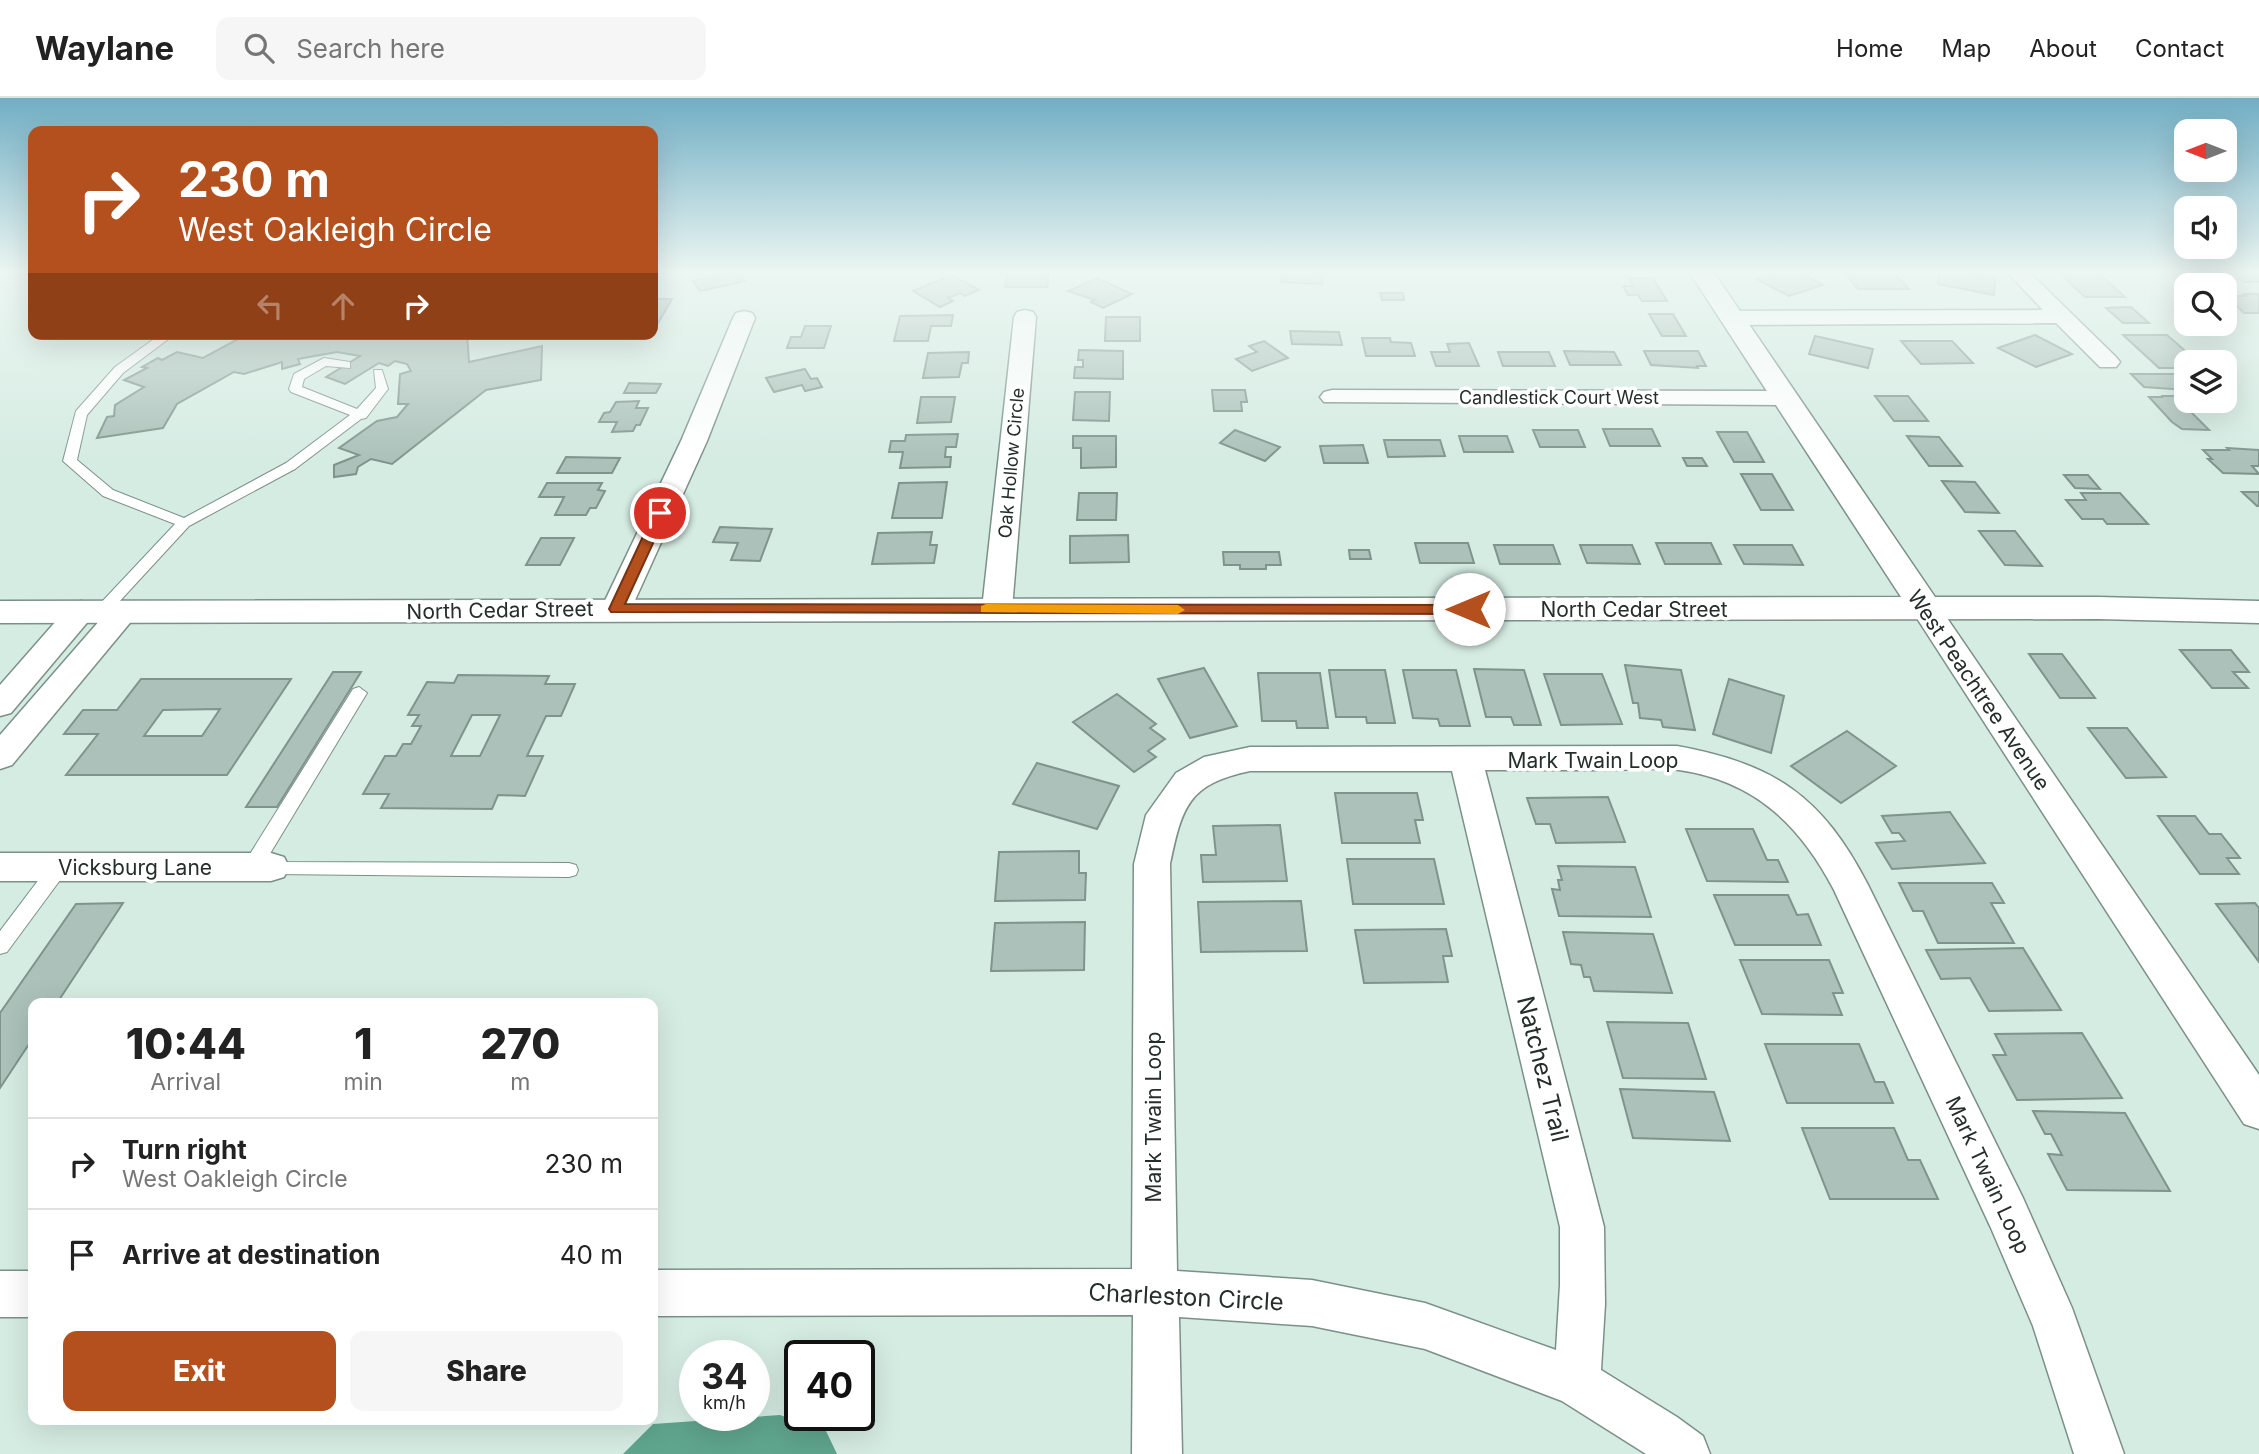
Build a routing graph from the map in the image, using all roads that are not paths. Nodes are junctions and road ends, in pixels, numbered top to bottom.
1 (738, 333) edge
2 (1023, 333) edge
3 (1742, 333) edge
4 (2079, 333) edge
5 (161, 340) edge
6 (2108, 362) dead end
7 (346, 365) dead end
8 (378, 373) dead end
9 (1332, 397) dead end
10 (1785, 398) junction
11 (360, 415) junction
12 (184, 523) junction
13 (616, 609) junction
14 (997, 609) junction
15 (1926, 609) junction
16 (103, 611) junction
17 (0, 612) edge
18 (2259, 612) edge
19 (359, 693) dead end
20 (0, 705) edge
21 (0, 757) edge
22 (1466, 760) junction
23 (0, 867) edge
24 (59, 867) junction
25 (261, 867) junction
26 (569, 870) dead end
27 (0, 946) edge
28 (2259, 1110) edge
29 (1156, 1292) junction
30 (658, 1293) edge
31 (0, 1294) edge
32 (28, 1294) edge
33 (1576, 1382) junction
34 (1157, 1454) edge
35 (1685, 1454) edge
36 (2099, 1454) edge

1 - 13 street
2 - 14 street, Oak Hollow Circle
3 - 10 street, West Peachtree Avenue
4 - 6 street
5 - 12 lane
7 - 11 lane
8 - 11 lane
9 - 10 street, Candlestick Court West
10 - 15 street, West Peachtree Avenue
11 - 12 lane
12 - 16 lane
13 - 14 street, North Cedar Street
13 - 16 street, North Cedar Street
14 - 15 street, North Cedar Street
15 - 18 street, North Cedar Street
15 - 28 street, West Peachtree Avenue
16 - 17 street, North Cedar Street
16 - 20 street
16 - 21 street
19 - 25 lane
22 - 29 street, Mark Twain Loop
22 - 33 street, Natchez Trail
22 - 36 street, Mark Twain Loop
23 - 24 street, Vicksburg Lane
24 - 25 street, Vicksburg Lane
24 - 27 lane
25 - 26 lane
29 - 30 street, Charleston Circle
29 - 33 street, Charleston Circle
29 - 34 street, Mark Twain Loop
31 - 32 street
33 - 35 street, Charleston Circle

